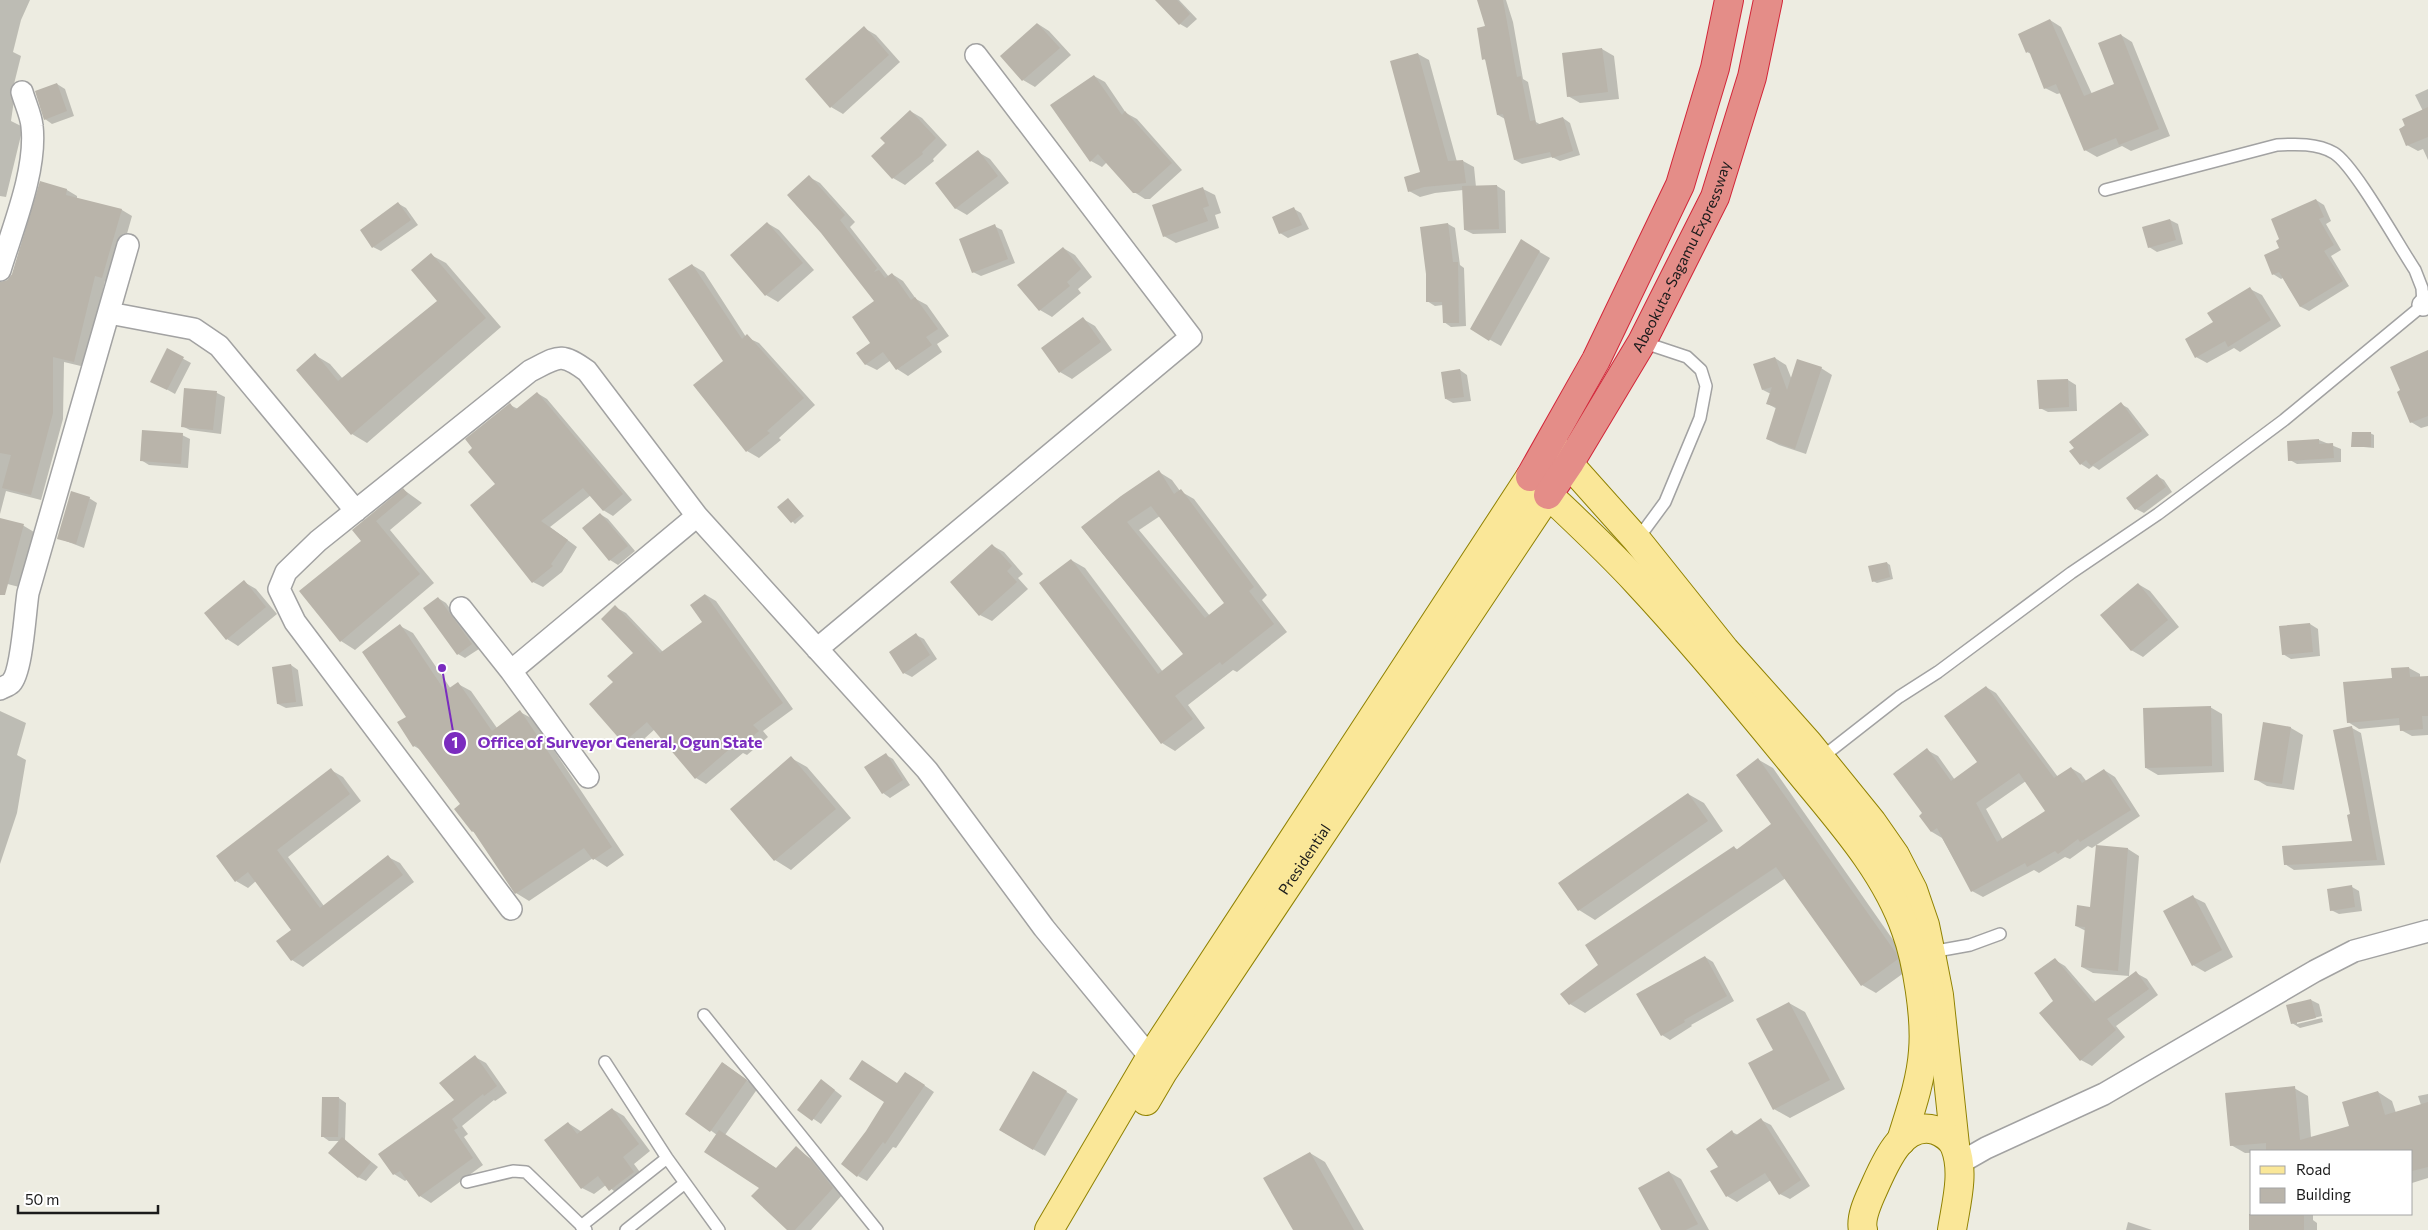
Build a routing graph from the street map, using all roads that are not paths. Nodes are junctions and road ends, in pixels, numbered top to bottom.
1 (1716, 0) edge
2 (1729, 0) edge
3 (1768, 0) edge
4 (1779, 0) edge
5 (976, 55) dead end
6 (1715, 68) junction
7 (1752, 77) junction
8 (22, 92) dead end
9 (2104, 190) dead end
10 (128, 245) dead end
11 (0, 270) edge
12 (2425, 303) edge
13 (109, 313) junction
14 (1642, 342) junction
15 (1550, 443) junction
16 (1569, 464) junction
17 (1539, 486) junction
18 (356, 511) junction
19 (697, 516) junction
20 (1637, 540) junction
21 (461, 608) dead end
22 (818, 649) junction
23 (511, 671) junction
24 (0, 689) edge
25 (1821, 758) junction
26 (588, 777) dead end
27 (510, 909) dead end
28 (2428, 931) edge
29 (2000, 934) dead end
30 (1931, 952) junction
31 (704, 1015) dead end
32 (605, 1062) dead end
33 (1156, 1065) junction
34 (1901, 1141) junction
35 (1957, 1155) junction
36 (666, 1158) junction
37 (467, 1182) dead end
38 (685, 1183) junction
39 (584, 1228) edge
40 (1862, 1229) edge
41 (626, 1230) edge
42 (719, 1230) edge
43 (877, 1230) edge
44 (1049, 1230) edge
45 (1071, 1230) edge
46 (1952, 1230) edge

1 - 6 main road
2 - 6 highway, Abeokuta-Sagamu Expressway
3 - 7 highway, Abeokuta-Sagamu Expressway
4 - 7 main road
5 - 22 street
6 - 15 highway, Abeokuta-Sagamu Expressway
7 - 14 highway, Abeokuta-Sagamu Expressway
8 - 11 street
9 - 12 lane
10 - 13 street
12 - 25 lane
13 - 18 street
13 - 24 street
14 - 16 highway, Abeokuta-Sagamu Expressway
14 - 20 lane
15 - 16 main road
15 - 17 highway, Abeokuta-Sagamu Expressway
16 - 17 highway, Abeokuta-Sagamu Expressway
16 - 20 main road
17 - 33 main road
17 - 34 main road
18 - 19 street
18 - 27 street
19 - 22 street
19 - 23 street
20 - 25 main road
21 - 23 street
22 - 33 street
23 - 26 street
25 - 30 main road
28 - 35 street
29 - 30 lane
30 - 35 main road
31 - 43 lane
32 - 36 lane
33 - 44 main road
33 - 45 main road
34 - 35 main road
34 - 40 main road
35 - 46 main road
36 - 38 lane
36 - 39 lane
37 - 39 lane
38 - 41 lane
38 - 42 lane

